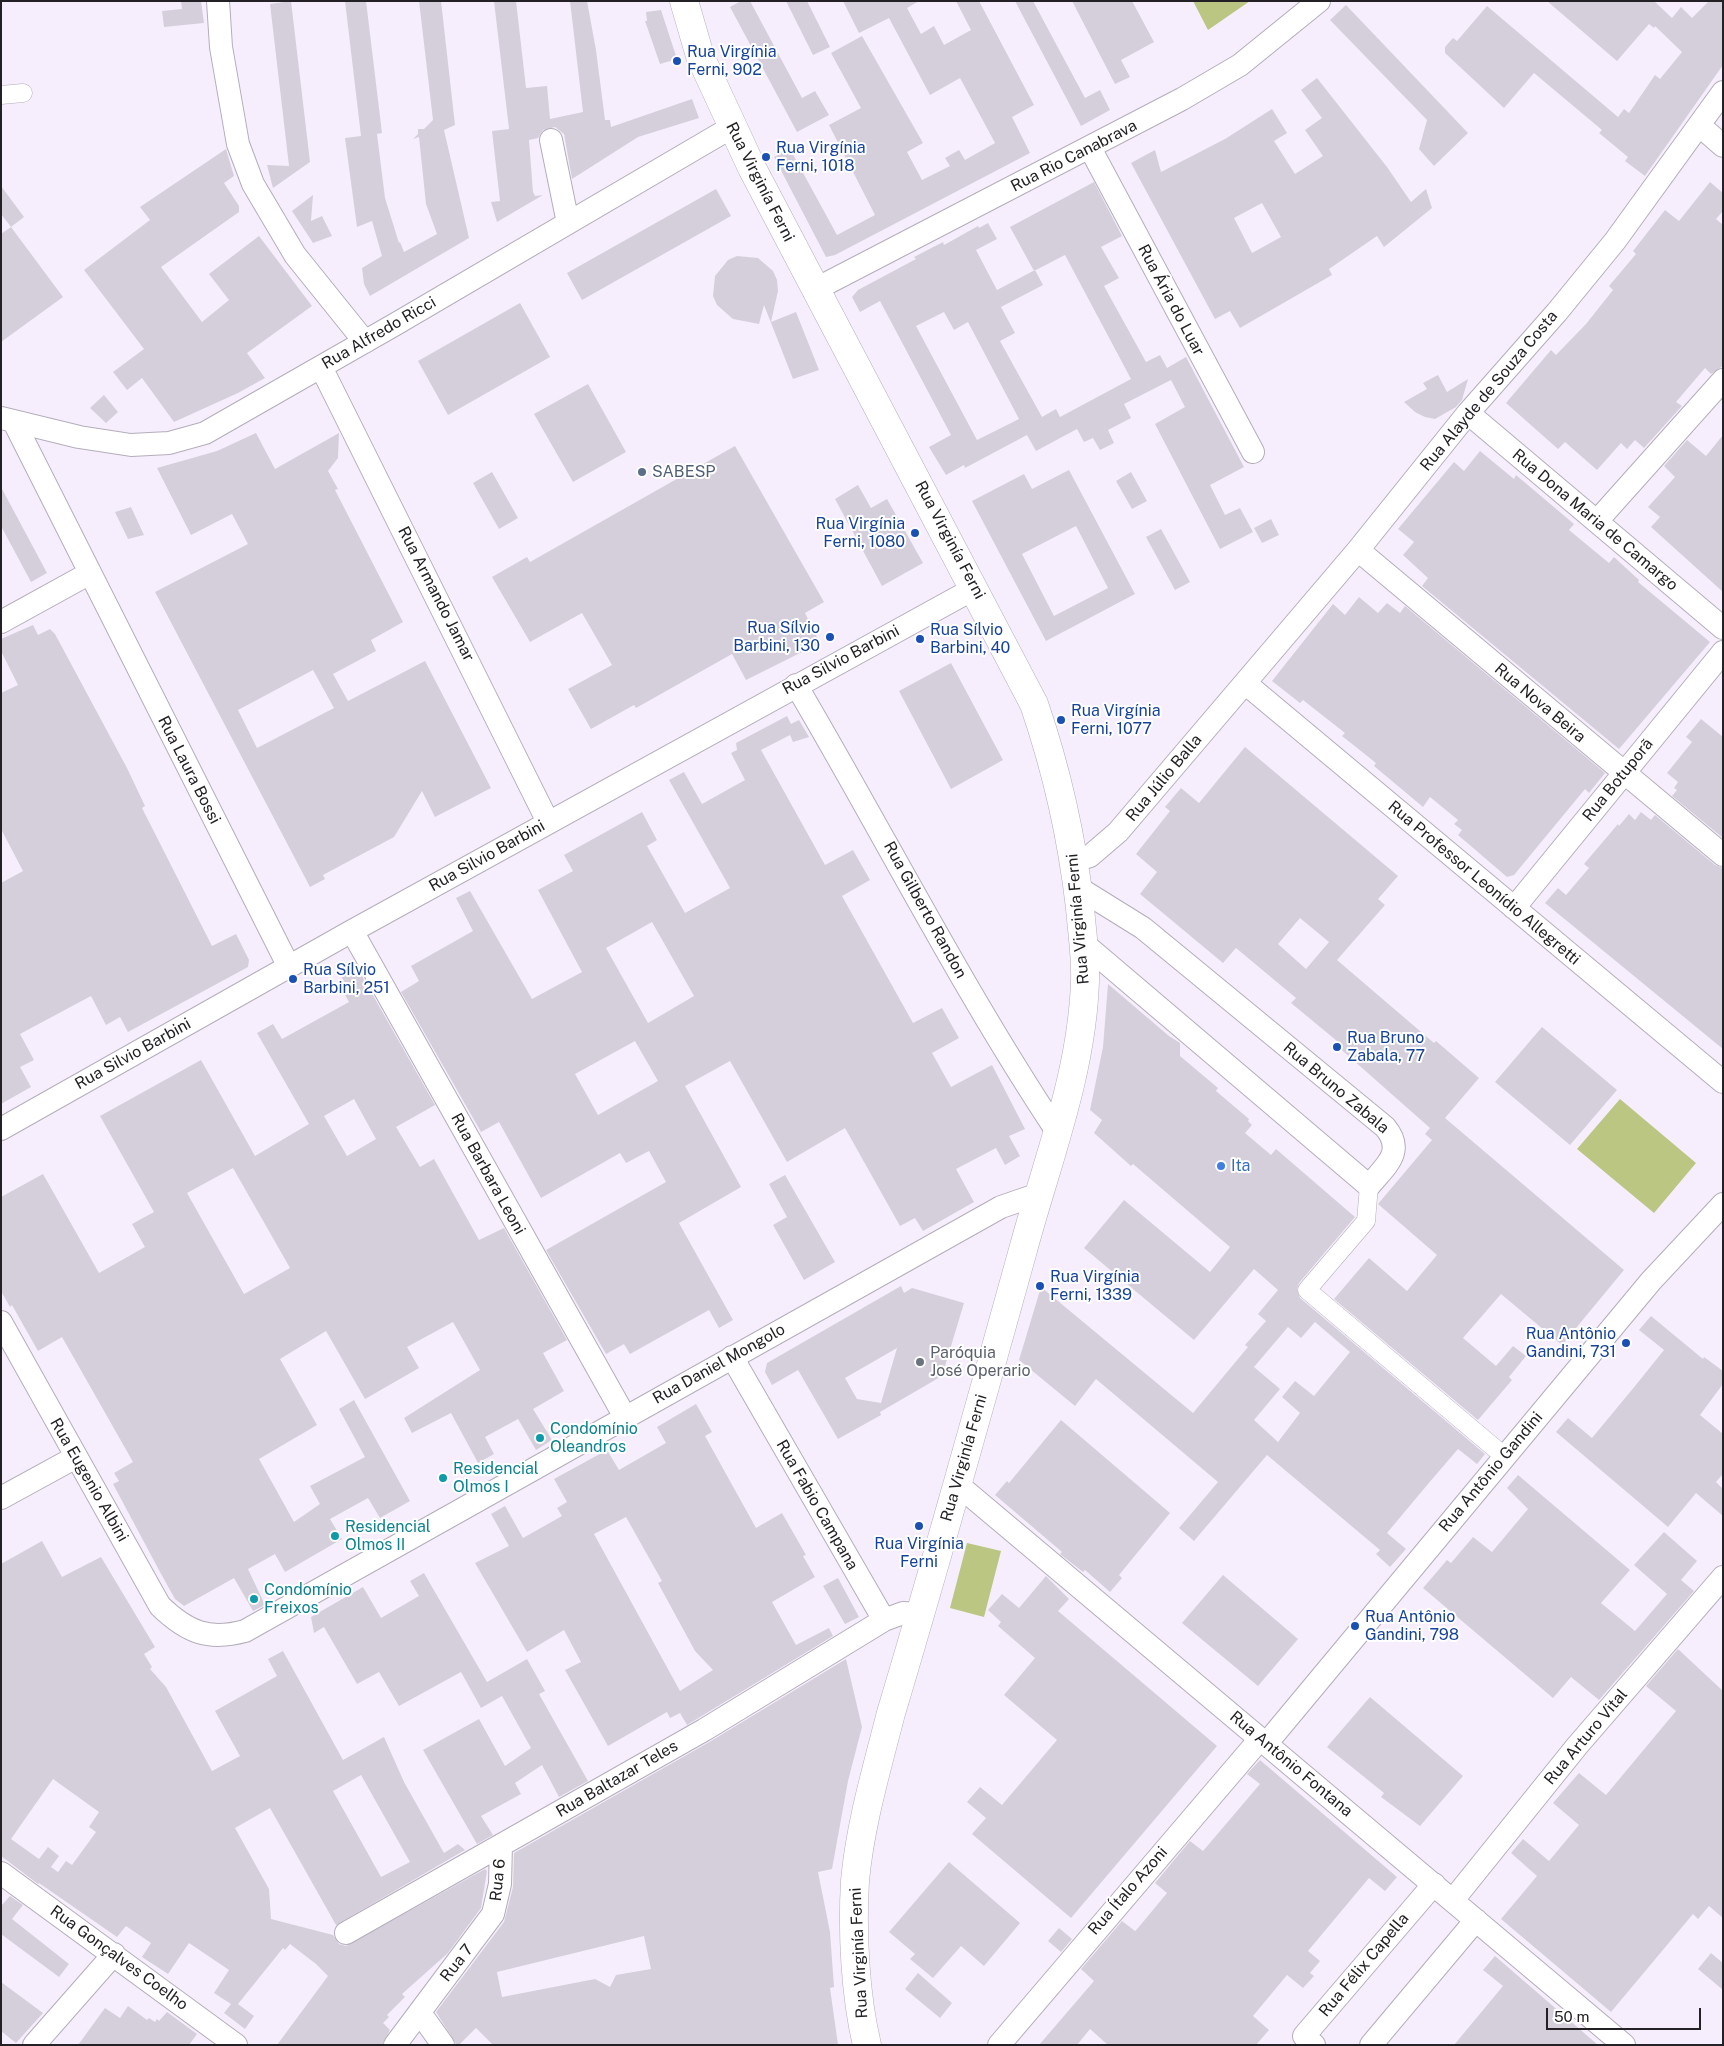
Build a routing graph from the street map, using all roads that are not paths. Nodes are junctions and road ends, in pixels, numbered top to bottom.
1 (218, 1) edge
2 (684, 1) edge
3 (1320, 1) edge
4 (1723, 92) edge
5 (23, 93) dead end
6 (1, 95) edge
7 (1699, 126) junction
8 (732, 127) junction
9 (551, 140) dead end
10 (1723, 146) edge
11 (1090, 148) junction
12 (568, 223) junction
13 (816, 289) junction
14 (365, 342) junction
15 (321, 367) junction
16 (1723, 380) edge
17 (1468, 413) junction
18 (8, 420) edge
19 (1253, 452) dead end
20 (1598, 521) junction
21 (1358, 550) junction
22 (90, 572) junction
23 (975, 588) junction
24 (1, 622) edge
25 (1723, 628) edge
26 (1723, 652) edge
27 (1245, 683) junction
28 (796, 685) junction
29 (1624, 773) junction
30 (548, 822) junction
31 (1723, 855) edge
32 (1076, 874) junction
33 (1514, 908) junction
34 (352, 931) junction
35 (1084, 943) junction
36 (289, 966) junction
37 (1723, 1082) edge
38 (1, 1129) edge
39 (1058, 1133) junction
40 (1369, 1186) junction
41 (1039, 1194) junction
42 (1723, 1204) edge
43 (1, 1322) edge
44 (732, 1357) junction
45 (625, 1417) junction
46 (1504, 1456) junction
47 (76, 1457) junction
48 (957, 1484) junction
49 (1, 1498) edge
50 (1723, 1576) edge
51 (921, 1614) junction
52 (884, 1620) junction
53 (188, 1628) joint
54 (1263, 1741) junction
55 (501, 1845) junction
56 (1, 1872) edge
57 (1434, 1884) junction
58 (1453, 1900) junction
59 (493, 1914) joint
60 (1476, 1920) junction
61 (346, 1933) dead end
62 (114, 1954) junction
63 (420, 2013) junction
64 (399, 2040) edge
65 (442, 2044) edge
66 (34, 2045) edge
67 (236, 2045) edge
68 (867, 2045) edge
69 (999, 2045) edge
70 (1314, 2045) edge
71 (1371, 2045) edge
72 (1624, 2045) edge

1 - 14 street
2 - 8 street, Rua Virginía Ferni
3 - 11 street, Rua Rio Canabrava
4 - 7 street, Rua Alayde de Souza Costa
5 - 6 street
7 - 10 street
7 - 17 street, Rua Alayde de Souza Costa
8 - 12 street, Rua Alfredo Ricci
8 - 13 street, Rua Virginía Ferni
9 - 12 street
11 - 13 street, Rua Rio Canabrava
11 - 19 street, Rua Ária do Luar
12 - 14 street, Rua Alfredo Ricci
13 - 23 street, Rua Virginía Ferni
14 - 15 street, Rua Alfredo Ricci
15 - 18 street, Rua Alfredo Ricci
15 - 30 street, Rua Armando Jamar
16 - 20 street
17 - 20 street, Rua Dona Maria de Camargo
17 - 21 street, Rua Alayde de Souza Costa
18 - 22 street, Rua Laura Bossi
20 - 25 street, Rua Dona Maria de Camargo
21 - 27 street, Rua Alayde de Souza Costa
21 - 29 street, Rua Nova Beira
22 - 24 street
22 - 36 street, Rua Laura Bossi
23 - 28 street, Rua Silvio Barbini
23 - 32 street, Rua Virginía Ferni
26 - 29 street, Rua Botuporã
27 - 32 street, Rua Júlio Balla
27 - 33 street, Rua Professor Leonídio Allegretti
28 - 30 street, Rua Silvio Barbini
28 - 39 street, Rua Gilberto Randon
29 - 31 street, Rua Nova Beira
29 - 33 street, Rua Botuporã
30 - 34 street, Rua Silvio Barbini
32 - 35 street, Rua Virginía Ferni
32 - 40 street, Rua Bruno Zabala
33 - 37 street, Rua Professor Leonídio Allegretti
34 - 36 street, Rua Silvio Barbini
34 - 45 street, Rua Barbara Leoni
35 - 39 street, Rua Virginía Ferni
35 - 40 street
36 - 38 street, Rua Silvio Barbini
39 - 41 street, Rua Virginía Ferni
40 - 46 street
41 - 44 street, Rua Daniel Mongolo
41 - 48 street, Rua Virginía Ferni
42 - 46 street, Rua Antônio Gandini
43 - 47 street, Rua Eugenio Albini
44 - 45 street, Rua Daniel Mongolo
44 - 52 street, Rua Fabio Campana
45 - 53 street, Rua Daniel Mongolo
46 - 54 street, Rua Antônio Gandini
47 - 49 street
47 - 53 street, Rua Eugenio Albini
48 - 51 street, Rua Virginía Ferni
48 - 54 street, Rua Antônio Fontana
50 - 58 street, Rua Arturo Vital
51 - 52 street
51 - 68 street, Rua Virginía Ferni
52 - 55 street, Rua Baltazar Teles
54 - 57 street, Rua Antônio Fontana
54 - 69 street, Rua Ítalo Azoni
55 - 59 street, Rua 6
55 - 61 street, Rua Baltazar Teles
56 - 62 street, Rua Gonçalves Coelho
57 - 58 street, Rua Antônio Fontana
57 - 70 street, Rua Félix Capella
58 - 60 street, Rua Antônio Fontana
59 - 63 street, Rua 7
60 - 71 street
60 - 72 street, Rua Antônio Fontana
62 - 66 street
62 - 67 street, Rua Gonçalves Coelho
63 - 64 street, Rua 7
63 - 65 street
64 - 65 street

